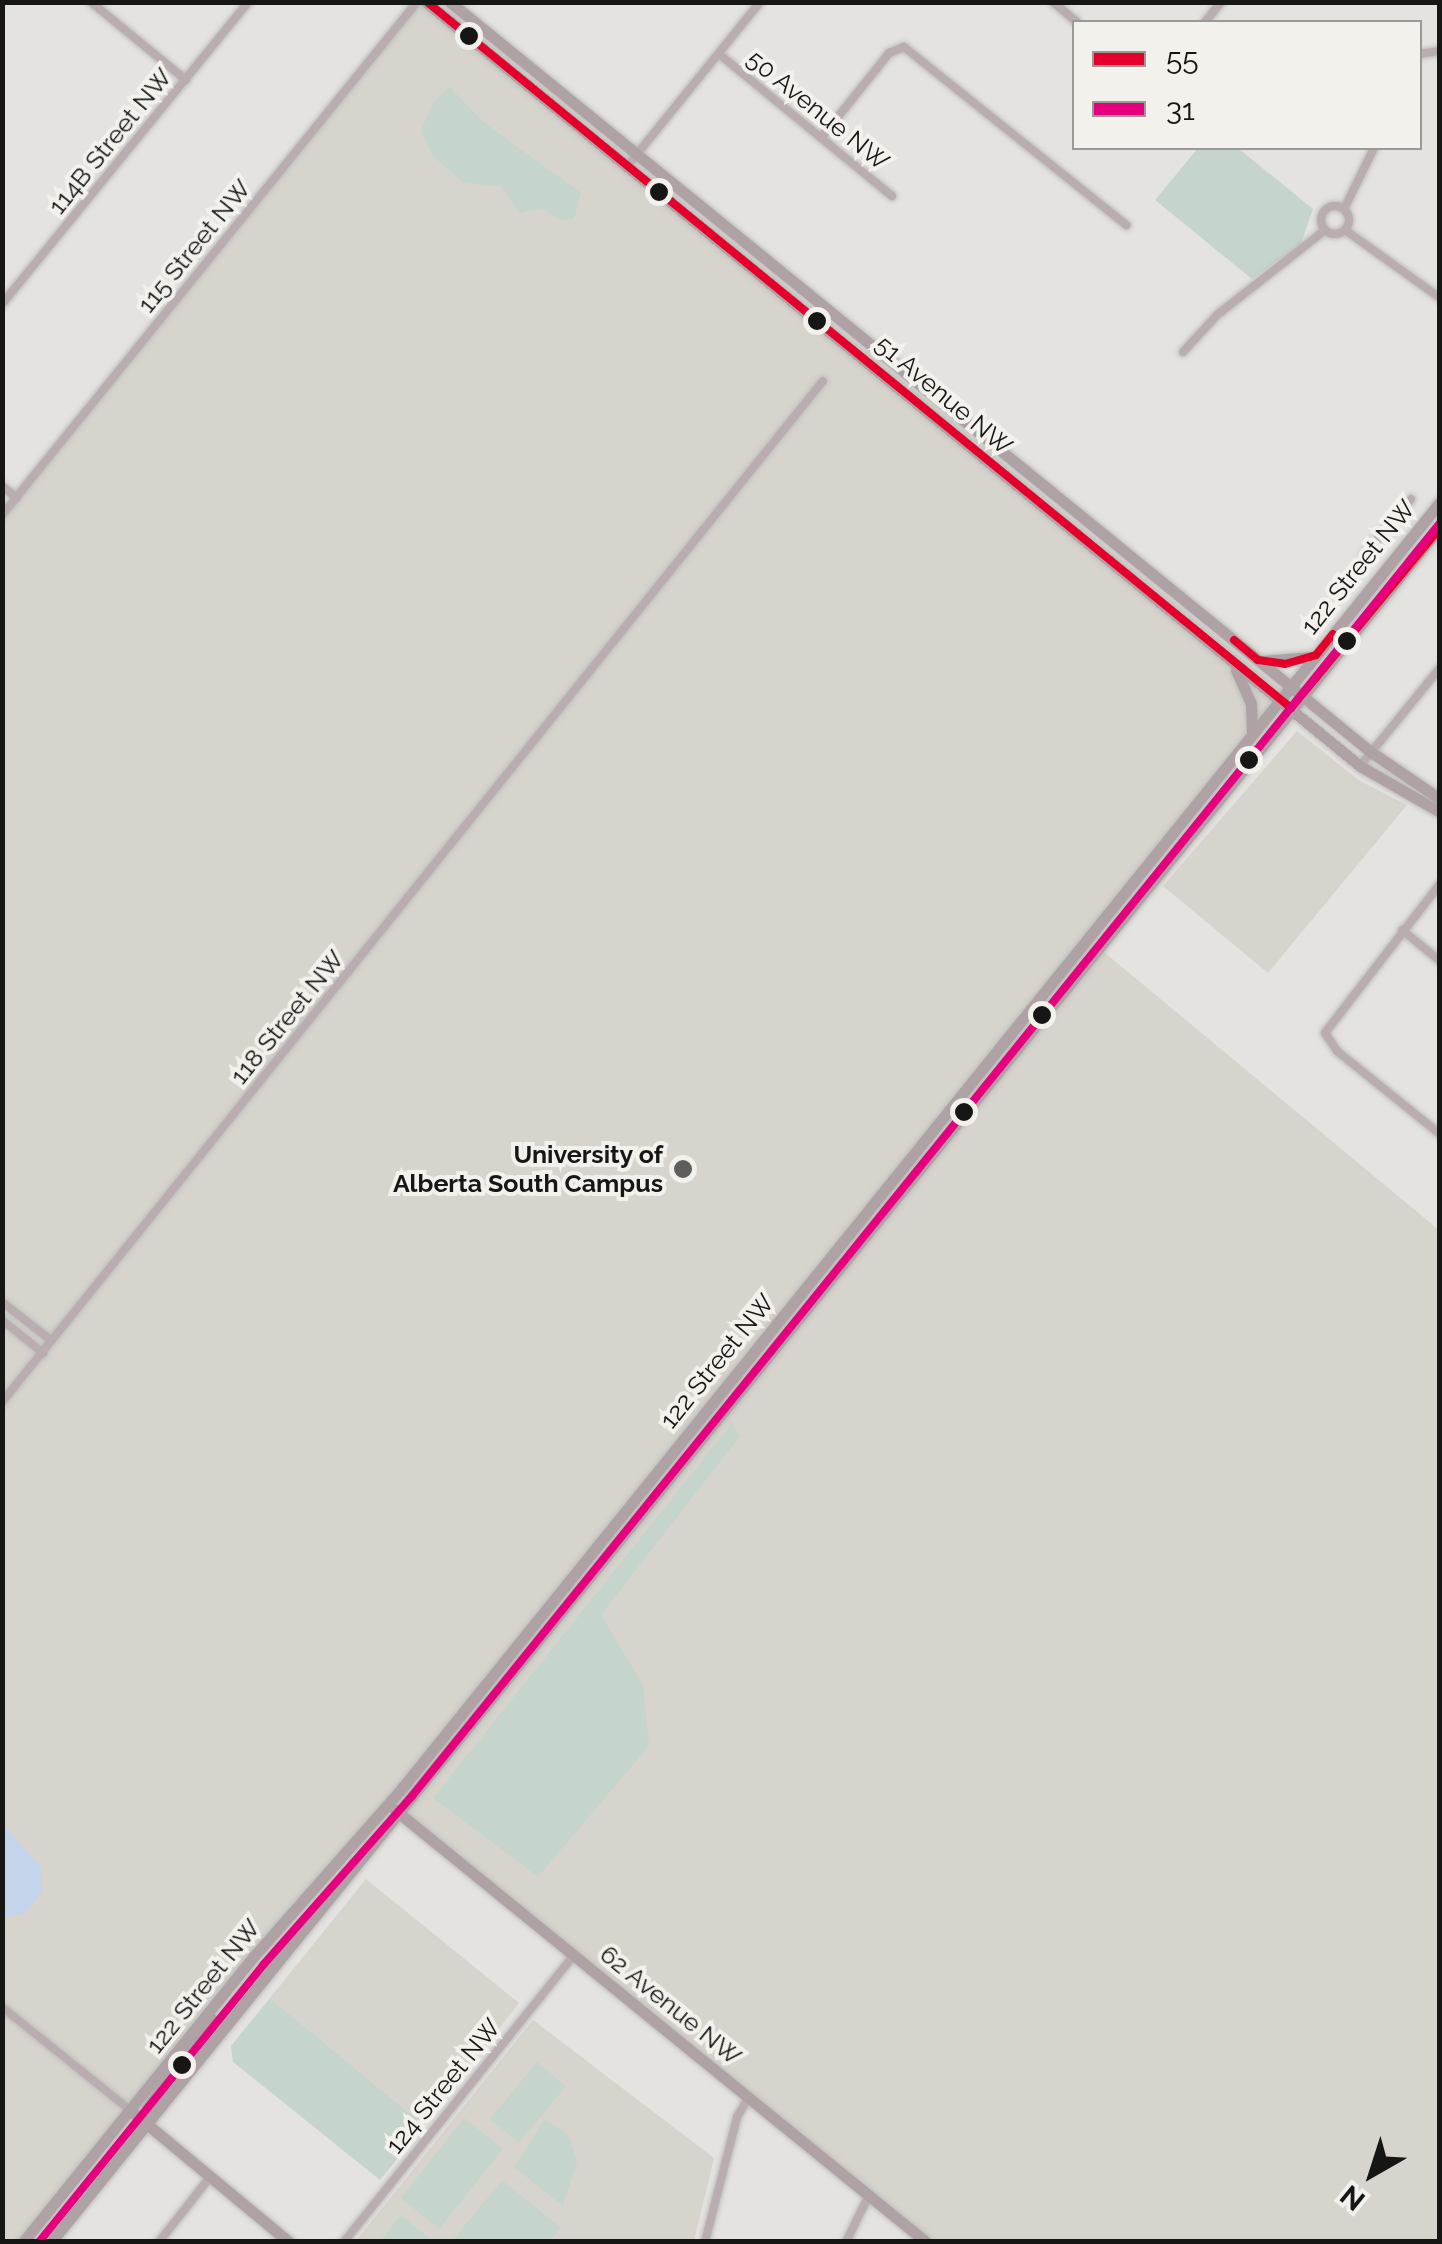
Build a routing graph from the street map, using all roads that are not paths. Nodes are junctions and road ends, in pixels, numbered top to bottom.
1 (91, 2) edge
2 (248, 2) edge
3 (417, 2) edge
4 (426, 2) edge
5 (450, 2) edge
6 (760, 2) edge
7 (1053, 2) edge
8 (1075, 20) edge
9 (718, 54) junction
10 (186, 80) junction
11 (821, 138) junction
12 (1373, 150) edge
13 (638, 153) junction
14 (629, 164) junction
15 (892, 196) dead end
16 (1344, 209) junction
17 (1126, 225) dead end
18 (1326, 230) junction
19 (1345, 230) junction
20 (1440, 298) edge
21 (2, 304) edge
22 (1183, 352) dead end
23 (823, 380) dead end
24 (2, 486) edge
25 (16, 498) junction
26 (1411, 498) dead end
27 (1440, 502) edge
28 (2, 515) edge
29 (1440, 528) edge
30 (1364, 555) dead end
31 (1198, 633) junction
32 (1316, 655) junction
33 (1228, 658) junction
34 (1258, 660) junction
35 (1440, 668) edge
36 (1285, 692) junction
37 (1295, 702) junction
38 (1252, 734) junction
39 (1371, 752) junction
40 (1360, 766) junction
41 (1440, 799) edge
42 (1440, 812) edge
43 (1440, 884) edge
44 (1402, 930) junction
45 (1440, 961) edge
46 (1440, 1134) edge
47 (2, 1302) edge
48 (2, 1320) edge
49 (52, 1342) junction
50 (43, 1353) junction
51 (2, 1402) edge
52 (388, 1804) junction
53 (399, 1814) junction
54 (574, 1955) junction
55 (231, 1985) junction
56 (2, 2006) edge
57 (749, 2097) junction
58 (130, 2110) junction
59 (146, 2124) junction
60 (210, 2177) junction
61 (869, 2195) junction
62 (23, 2242) edge
63 (51, 2242) edge
64 (159, 2242) edge
65 (289, 2242) edge
66 (344, 2242) edge
67 (705, 2242) edge
68 (846, 2242) edge
69 (926, 2242) edge

1 - 10 street
2 - 10 street, 114B Street NW
3 - 25 street, 115 Street NW
4 - 14 main road, 51 Avenue NW
5 - 13 main road, 51 Avenue NW
6 - 9 street
7 - 8 street
9 - 11 street, 50 Avenue NW
9 - 13 street
10 - 21 street, 114B Street NW
11 - 15 street, 50 Avenue NW
11 - 17 street
12 - 16 street
13 - 14 street
13 - 34 main road, 51 Avenue NW
14 - 31 main road, 51 Avenue NW
16 - 18 street
16 - 19 street
18 - 19 street
18 - 22 street
19 - 20 street
23 - 49 street, 118 Street NW
24 - 25 street
25 - 28 street, 115 Street NW
26 - 30 street
27 - 32 main road, 122 Street NW
29 - 37 main road, 122 Street NW
31 - 33 main road, 51 Avenue NW
31 - 36 main road
32 - 34 main road
32 - 36 main road, 122 Street NW
33 - 36 main road, 51 Avenue NW
33 - 38 main road
34 - 36 main road, 51 Avenue NW
35 - 39 street
36 - 37 main road, 51 Avenue NW
36 - 38 main road, 122 Street NW
37 - 39 main road, 51 Avenue NW
37 - 40 main road, 51 Avenue NW
37 - 53 main road, 122 Street NW
38 - 52 main road, 122 Street NW
39 - 40 street
39 - 41 main road, 51 Avenue NW
40 - 42 main road, 51 Avenue NW
43 - 44 street
44 - 45 street
44 - 46 street
47 - 49 street
48 - 50 street
49 - 50 street, 118 Street NW
50 - 51 street, 118 Street NW
52 - 53 main road, 62 Avenue NW
52 - 55 main road, 122 Street NW
53 - 54 main road, 62 Avenue NW
53 - 59 main road, 122 Street NW
54 - 57 main road, 62 Avenue NW
54 - 66 street, 124 Street NW
55 - 58 main road, 122 Street NW
55 - 59 main road
56 - 58 street
57 - 61 main road, 62 Avenue NW
57 - 67 street
58 - 59 main road
58 - 62 main road, 122 Street NW
59 - 60 main road
59 - 63 main road, 122 Street NW
60 - 64 street
60 - 65 main road
61 - 68 street
61 - 69 main road, 62 Avenue NW

